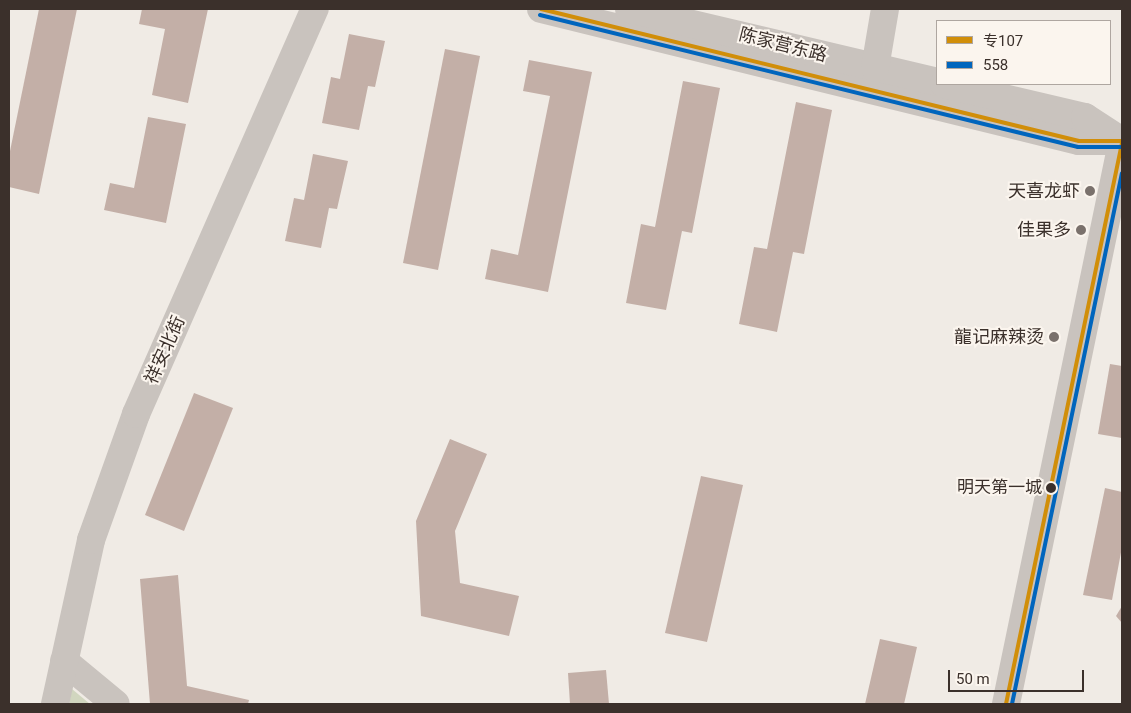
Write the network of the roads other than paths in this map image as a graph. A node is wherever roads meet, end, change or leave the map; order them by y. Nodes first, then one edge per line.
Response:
1 (315, 9) edge
2 (541, 9) edge
3 (629, 9) edge
4 (885, 9) edge
5 (875, 68) junction
6 (936, 82) edge
7 (948, 85) edge
8 (1122, 142) edge
9 (64, 661) junction
10 (55, 704) edge
11 (116, 704) edge
12 (1006, 704) edge

1 - 9 street, 祥安北街
2 - 8 street, 陈家营东路
3 - 5 street, 陈家营东路
4 - 5 street
5 - 6 street, 陈家营东路
7 - 8 street
8 - 12 street
9 - 10 street, 祥安北街
9 - 11 street

